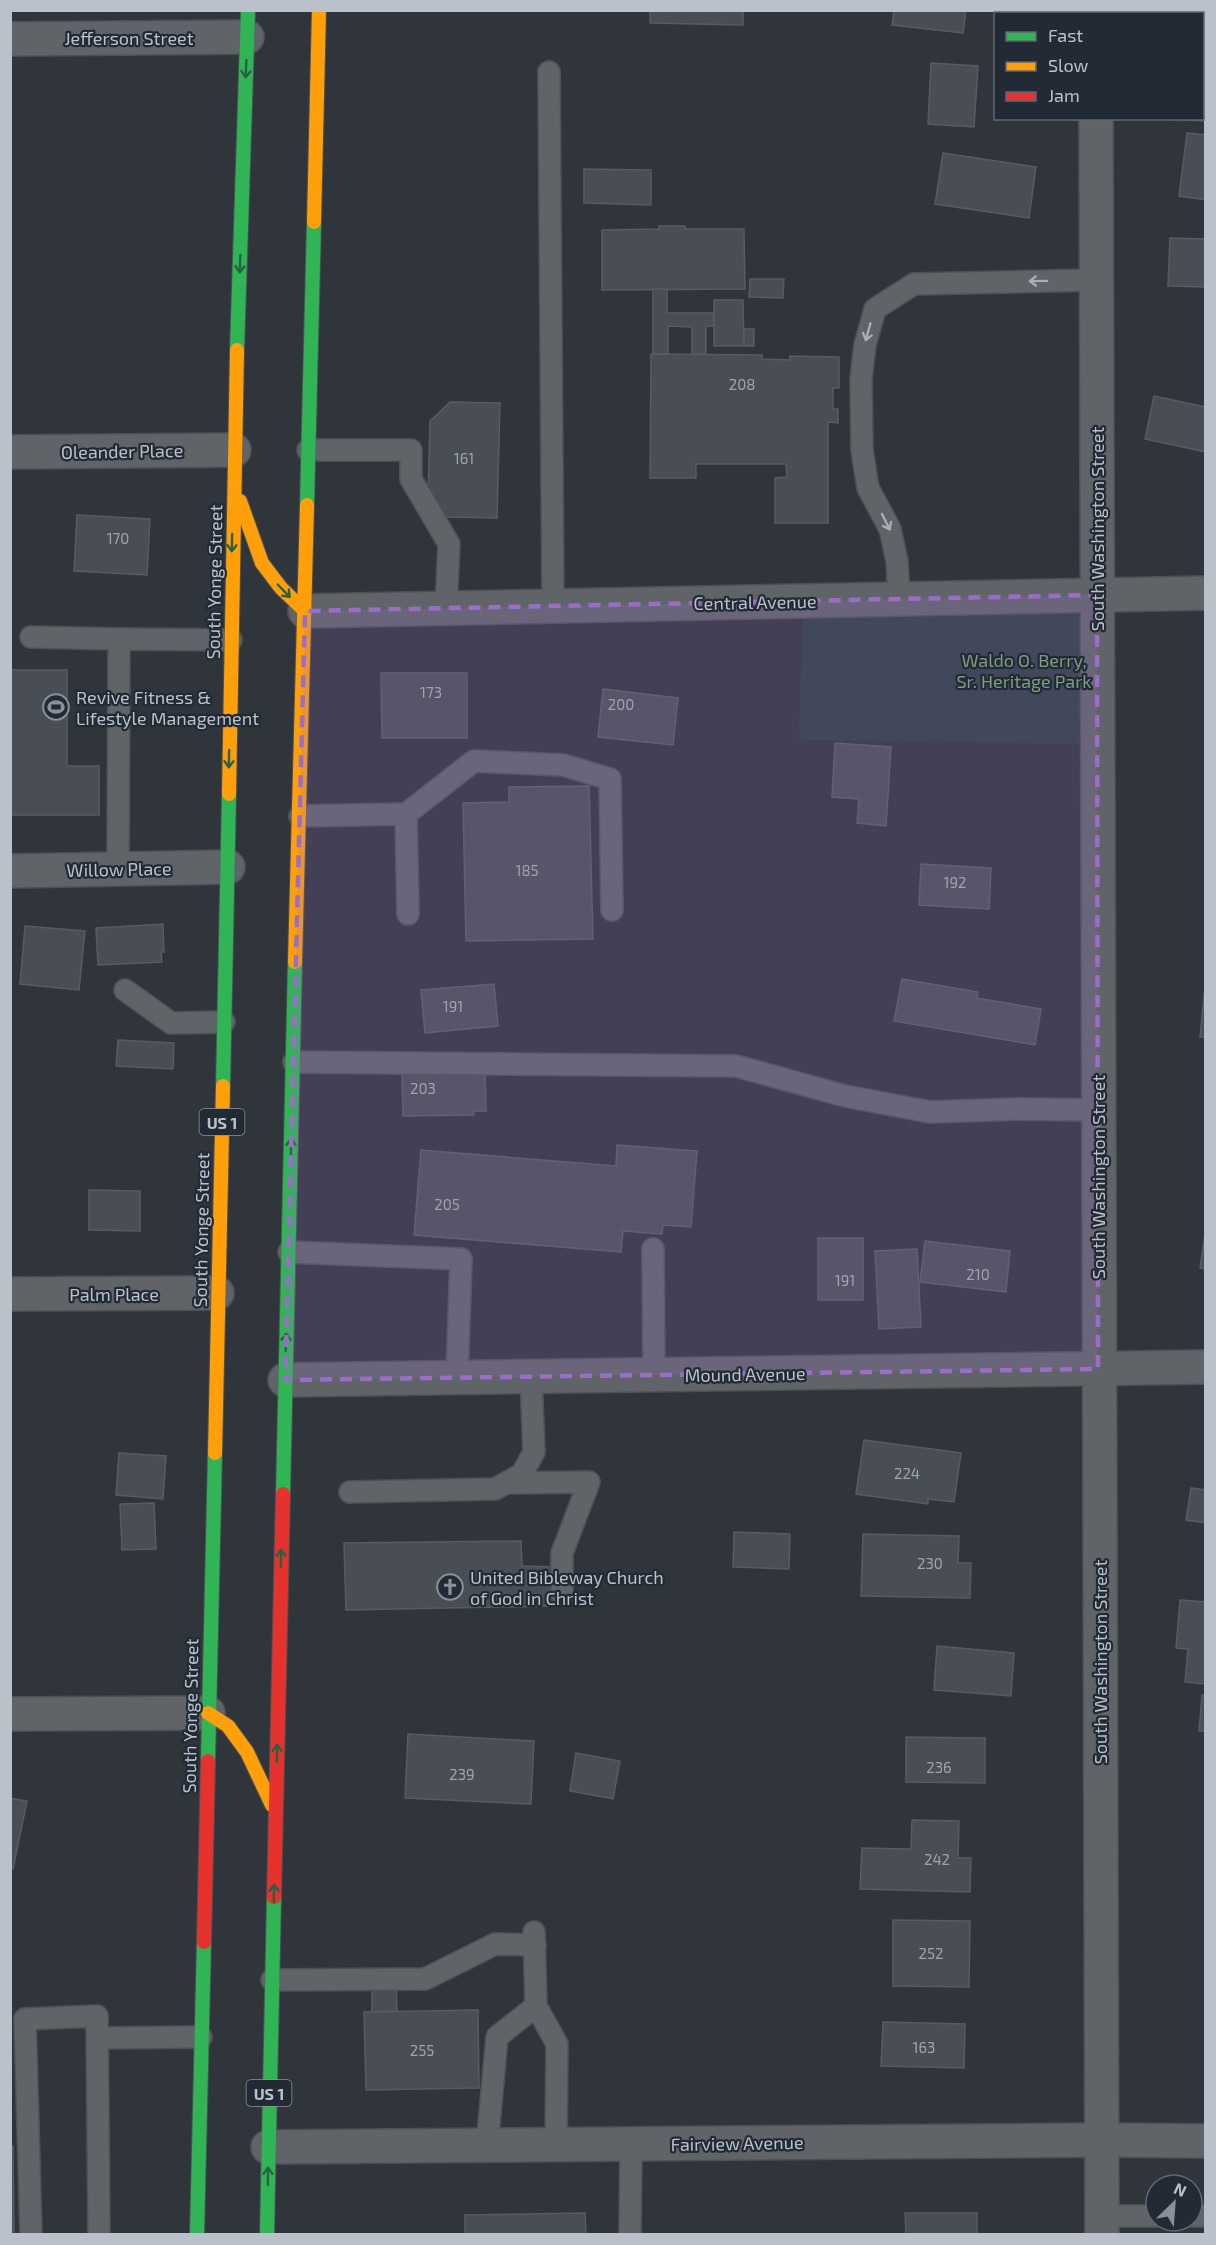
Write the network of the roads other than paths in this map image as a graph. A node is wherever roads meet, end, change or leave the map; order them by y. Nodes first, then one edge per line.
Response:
1 (319, 10) edge
2 (248, 24) edge
3 (10, 39) edge
4 (549, 72) dead end
5 (1096, 120) edge
6 (1096, 280) junction
7 (234, 450) junction
8 (308, 450) junction
9 (10, 452) edge
10 (233, 482) junction
11 (1206, 593) edge
12 (1097, 595) junction
13 (899, 599) junction
14 (553, 606) junction
15 (446, 608) junction
16 (305, 610) junction
17 (31, 637) dead end
18 (119, 639) junction
19 (231, 640) junction
20 (406, 814) junction
21 (300, 816) junction
22 (228, 867) junction
23 (118, 869) junction
24 (10, 871) edge
25 (612, 910) dead end
26 (408, 914) dead end
27 (125, 990) dead end
28 (224, 1022) junction
29 (294, 1062) junction
30 (1097, 1110) junction
31 (653, 1249) dead end
32 (289, 1252) junction
33 (217, 1293) junction
34 (10, 1294) edge
35 (1206, 1367) edge
36 (1098, 1369) junction
37 (654, 1375) junction
38 (531, 1377) junction
39 (457, 1378) junction
40 (285, 1380) junction
41 (506, 1483) junction
42 (350, 1492) dead end
43 (562, 1594) dead end
44 (208, 1713) junction
45 (10, 1714) edge
46 (276, 1812) junction
47 (272, 1980) junction
48 (536, 2006) junction
49 (18, 2019) edge
50 (201, 2037) junction
51 (98, 2038) junction
52 (1102, 2140) junction
53 (1206, 2141) edge
54 (556, 2145) junction
55 (631, 2145) junction
56 (487, 2146) junction
57 (268, 2147) junction
58 (1144, 2218) edge
59 (1102, 2225) edge
60 (31, 2235) edge
61 (99, 2235) edge
62 (197, 2235) edge
63 (267, 2235) edge
64 (630, 2235) edge

1 - 8 main road, US 1
2 - 3 street, Jefferson Street
2 -> 7 main road, South Yonge Street / US 1
4 - 14 lane
5 - 6 street, South Washington Street
6 - 12 street, South Washington Street
6 -> 13 lane
7 - 9 street, Oleander Place
7 - 10 main road, South Yonge Street / US 1
8 - 15 lane
8 - 16 main road, US 1
10 -> 16 main road
10 -> 19 main road, South Yonge Street / US 1
11 - 12 street, Central Avenue
12 - 13 street, Central Avenue
12 - 30 street, South Washington Street
13 - 14 street, Central Avenue
14 - 15 street, Central Avenue
15 - 16 street, Central Avenue
16 - 21 main road, US 1
17 - 18 lane
18 - 19 lane
18 - 23 lane
19 -> 22 main road, South Yonge Street / US 1
20 - 21 lane
20 - 25 lane
20 - 26 lane
21 - 29 main road, US 1
22 - 23 street, Willow Place
22 - 28 main road, South Yonge Street / US 1
23 - 24 street, Willow Place
27 - 28 lane
28 - 33 main road, South Yonge Street / US 1
29 - 30 lane
32 -> 29 main road, US 1
30 - 36 street, South Washington Street
31 - 37 lane
32 - 39 lane
40 -> 32 main road, US 1
33 - 34 street, Palm Place
33 - 44 main road, South Yonge Street / US 1
35 - 36 street, Mound Avenue
36 - 37 street, Mound Avenue
36 - 52 street, South Washington Street
37 - 38 street, Mound Avenue
38 - 39 street, Mound Avenue
38 - 41 lane
39 - 40 street, Mound Avenue
46 -> 40 main road, US 1
41 - 42 lane
41 - 43 lane
44 - 45 street
44 - 46 main road
44 - 50 main road, South Yonge Street / US 1
47 -> 46 main road, US 1
47 - 48 lane
47 - 57 main road, US 1
48 - 54 lane
48 - 56 lane
49 - 51 lane
49 - 60 lane
50 - 51 lane
50 - 62 main road, South Yonge Street / US 1
51 - 61 lane
52 - 53 street, Fairview Avenue
52 - 55 street, Fairview Avenue
52 - 59 street, South Washington Street
54 - 55 street, Fairview Avenue
54 - 56 street, Fairview Avenue
55 - 64 lane
56 - 57 street, Fairview Avenue
63 -> 57 main road, US 1
58 - 59 lane

